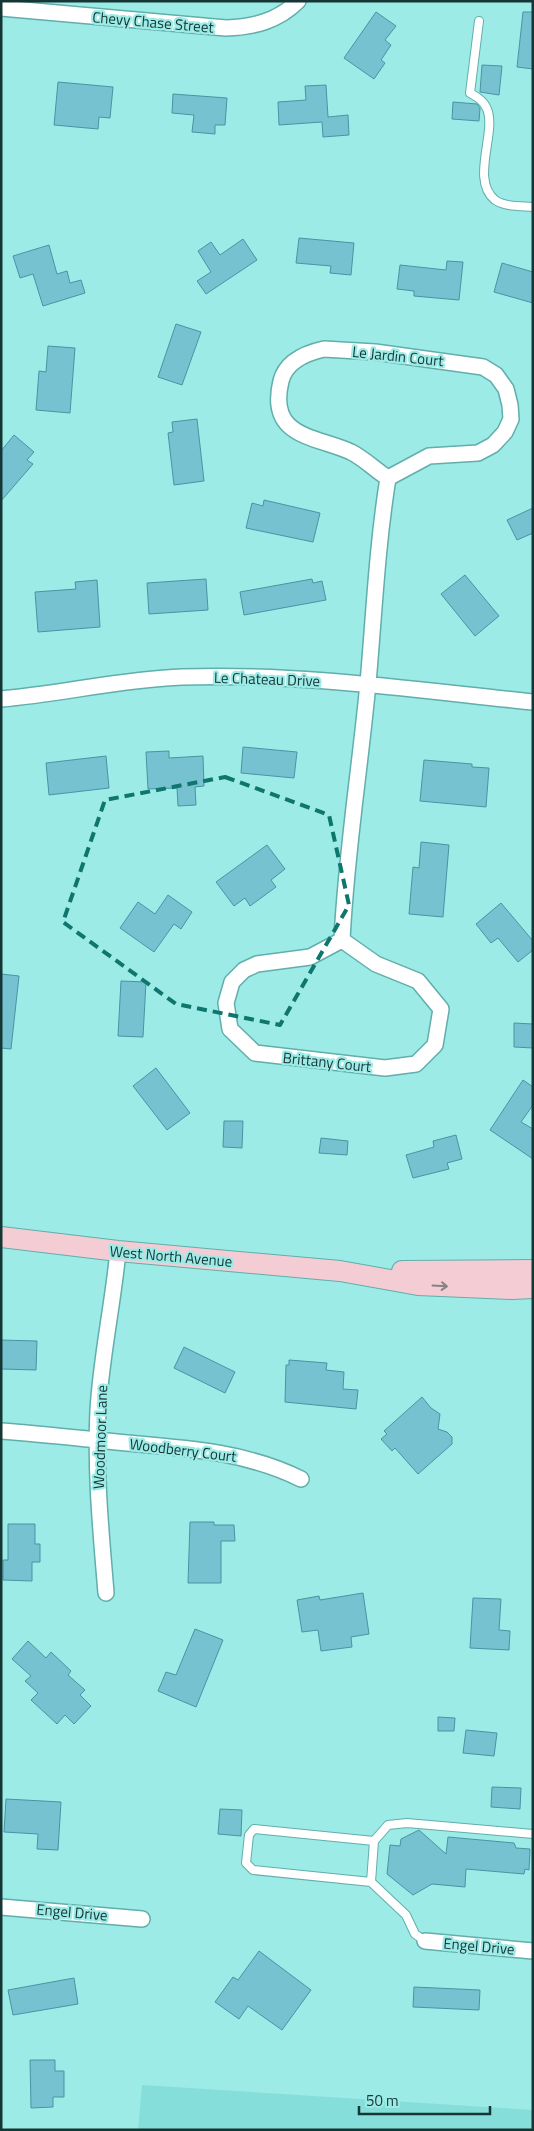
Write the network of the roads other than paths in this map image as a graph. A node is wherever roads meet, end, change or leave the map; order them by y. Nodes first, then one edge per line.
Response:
1 (298, 1) edge
2 (1, 8) edge
3 (479, 21) dead end
4 (533, 207) edge
5 (388, 478) junction
6 (368, 684) junction
7 (1, 699) edge
8 (533, 702) edge
9 (342, 940) junction
10 (1, 1237) edge
11 (118, 1251) junction
12 (533, 1270) edge
13 (340, 1271) junction
14 (533, 1288) edge
15 (1, 1431) edge
16 (97, 1440) junction
17 (301, 1479) dead end
18 (106, 1593) dead end
19 (533, 1834) edge
20 (374, 1841) junction
21 (371, 1882) junction
22 (1, 1907) edge
23 (142, 1918) dead end
24 (425, 1941) joint
25 (533, 1951) edge

1 - 2 street, Chevy Chase Street
3 - 4 lane
5 - 5 street, Le Jardin Court
5 - 6 street
6 - 7 street, Le Chateau Drive
6 - 8 street, Le Chateau Drive
6 - 9 street
9 - 9 street, Brittany Court
10 - 11 main road, West North Avenue
11 - 13 main road, West North Avenue
11 - 16 street, Woodmoor Lane
12 - 13 main road, West North Avenue
13 -> 14 main road, West North Avenue
15 - 16 street, Woodberry Court
16 - 17 street, Woodberry Court
16 - 18 street, Woodmoor Lane
19 - 20 lane
20 - 21 lane
20 - 21 lane
21 - 24 lane
22 - 23 street, Engel Drive
24 - 25 street, Engel Drive

